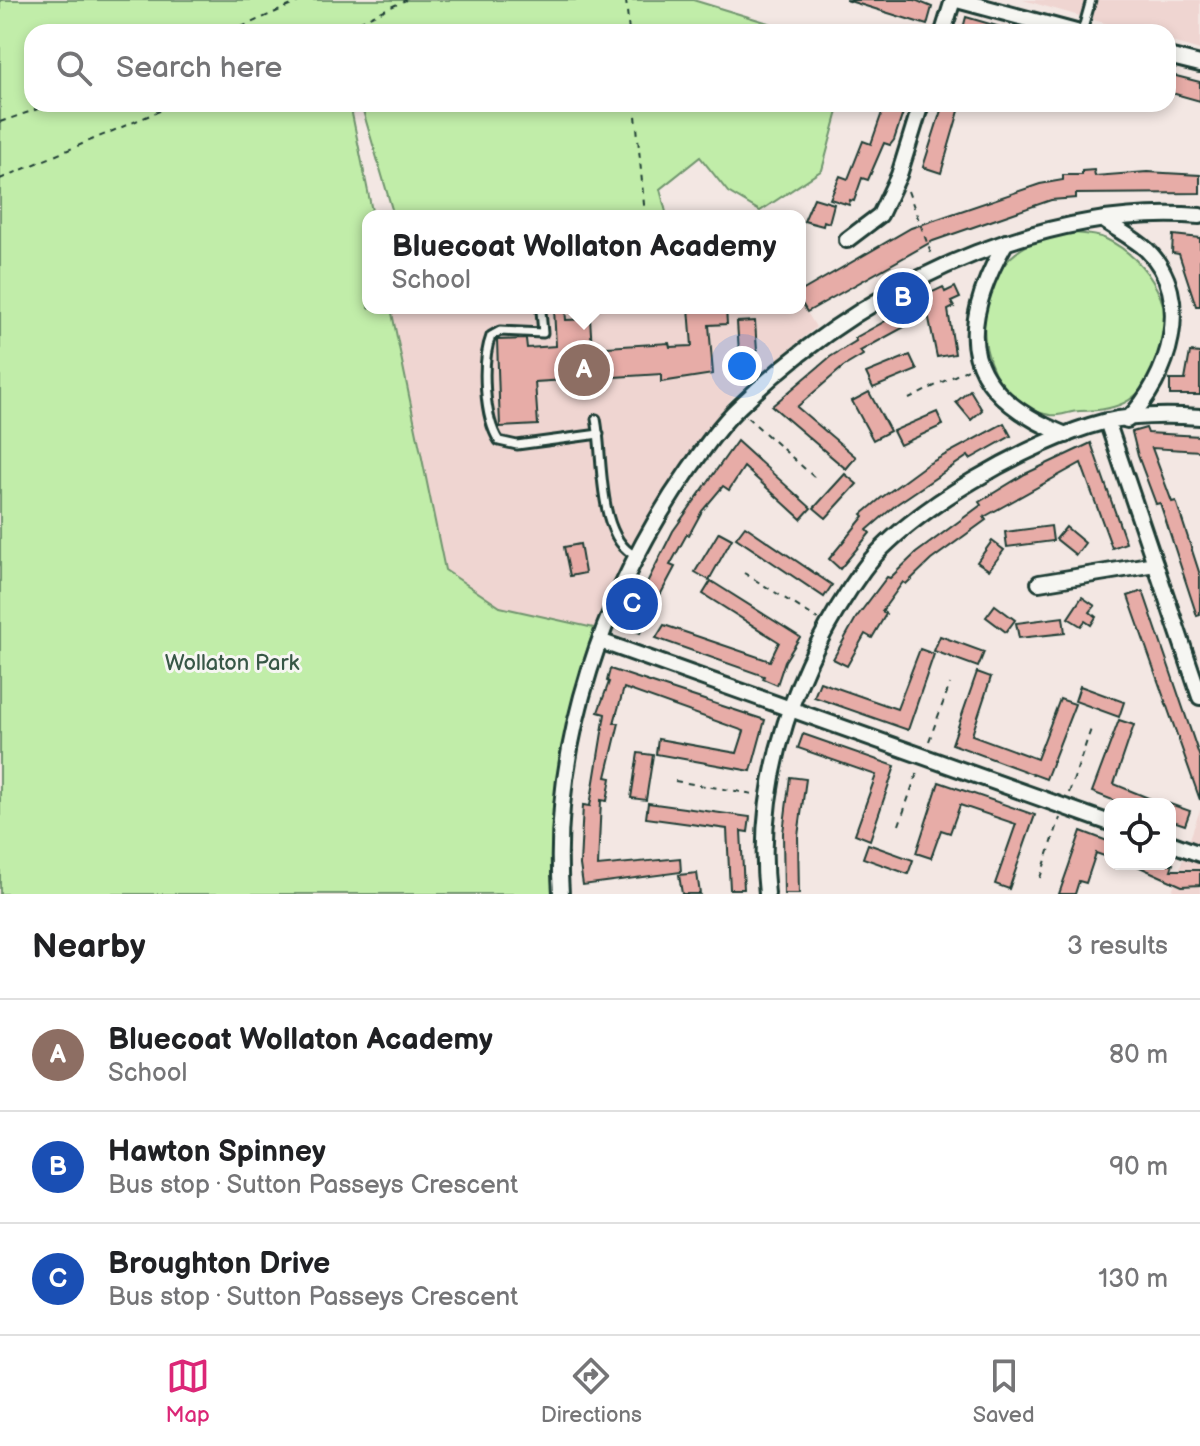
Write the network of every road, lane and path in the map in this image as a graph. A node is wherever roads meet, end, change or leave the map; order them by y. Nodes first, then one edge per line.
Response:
1 (303, 0) edge
2 (406, 0) edge
3 (626, 0) edge
4 (955, 0) edge
5 (1091, 0) edge
6 (248, 24) edge
7 (354, 24) edge
8 (628, 24) edge
9 (946, 24) edge
10 (1046, 24) edge
11 (1084, 24) edge
12 (1176, 58) edge
13 (1200, 64) edge
14 (29, 112) edge
15 (157, 112) edge
16 (636, 112) edge
17 (919, 112) edge
18 (0, 122) edge
19 (899, 175) junction
20 (0, 179) edge
21 (644, 210) edge
22 (1200, 216) edge
23 (1105, 221) junction
24 (847, 240) dead end
25 (1006, 242) junction
26 (936, 269) junction
27 (541, 314) edge
28 (980, 363) junction
29 (909, 399) dead end
30 (737, 409) junction
31 (1200, 417) edge
32 (596, 419) dead end
33 (1127, 420) junction
34 (1107, 421) junction
35 (599, 434) junction
36 (1066, 435) junction
37 (815, 478) dead end
38 (636, 556) junction
39 (1155, 564) junction
40 (744, 573) dead end
41 (1039, 583) dead end
42 (829, 626) junction
43 (600, 641) junction
44 (950, 684) dead end
45 (1200, 697) edge
46 (790, 710) junction
47 (1091, 729) dead end
48 (922, 758) junction
49 (675, 781) dead end
50 (767, 796) junction
51 (1064, 807) junction
52 (1104, 821) edge
53 (899, 825) dead end
54 (1176, 845) edge
55 (1200, 854) edge
56 (1040, 878) dead end
57 (561, 894) edge
58 (767, 894) edge

1 - 6 path
2 - 7 path
3 - 8 path
4 - 9 street
4 - 10 street
5 - 11 lane
12 - 13 street
14 - 18 path
15 - 20 path
16 - 21 path
17 - 19 street
19 - 24 street
19 - 26 path
22 - 23 street
23 - 25 street
23 - 33 street
25 - 26 street
25 - 28 street
26 - 30 street
27 - 35 lane
28 - 29 path
28 - 36 street
30 - 37 path
30 - 38 street
31 - 33 street
32 - 35 lane
33 - 34 street
34 - 36 street
34 - 39 street
35 - 38 lane
36 - 42 street
38 - 43 street
39 - 41 street
39 - 45 street
40 - 42 path
42 - 46 street
43 - 46 street
43 - 57 street
44 - 48 path
46 - 48 street
46 - 50 street
47 - 51 path
48 - 51 street
48 - 53 path
49 - 50 path
50 - 58 street
51 - 52 street
51 - 56 path
54 - 55 street

